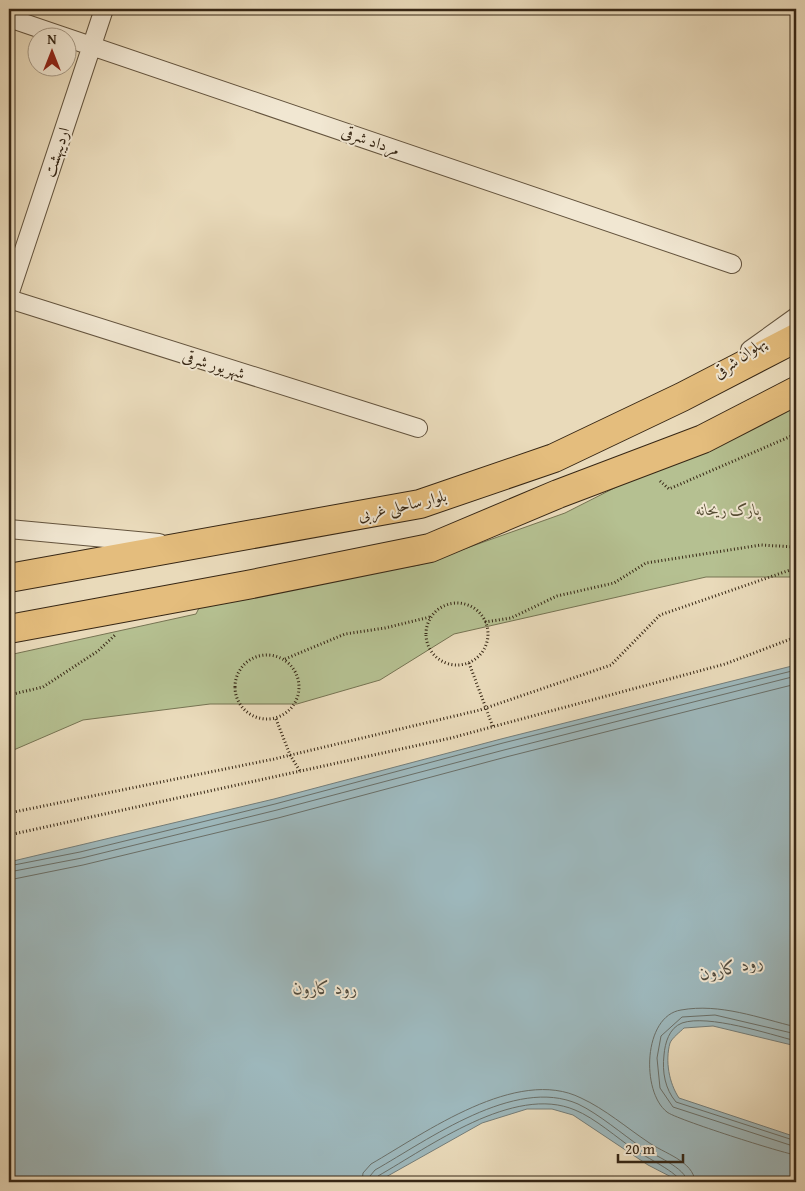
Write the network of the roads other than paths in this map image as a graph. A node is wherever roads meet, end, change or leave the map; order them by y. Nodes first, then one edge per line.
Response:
1 (104, 9) edge
2 (9, 18) edge
3 (92, 45) junction
4 (732, 264) dead end
5 (9, 295) edge
6 (9, 299) edge
7 (796, 317) edge
8 (796, 338) edge
9 (796, 392) edge
10 (682, 397) junction
11 (418, 428) dead end
12 (9, 529) edge
13 (189, 546) junction
14 (9, 578) edge
15 (9, 629) edge

1 - 3 street, اردیبهشت
2 - 3 street, مرداد شرقی
3 - 4 street, مرداد شرقی
3 - 5 street, اردیبهشت
6 - 11 street, شهریور شرقی
7 - 10 street, پهلوان شرقی
8 - 10 main road, بلوار ساحلی غربی
9 - 15 main road
10 - 13 main road, بلوار ساحلی غربی
12 - 13 street
13 - 14 main road, بلوار ساحلی غربی

